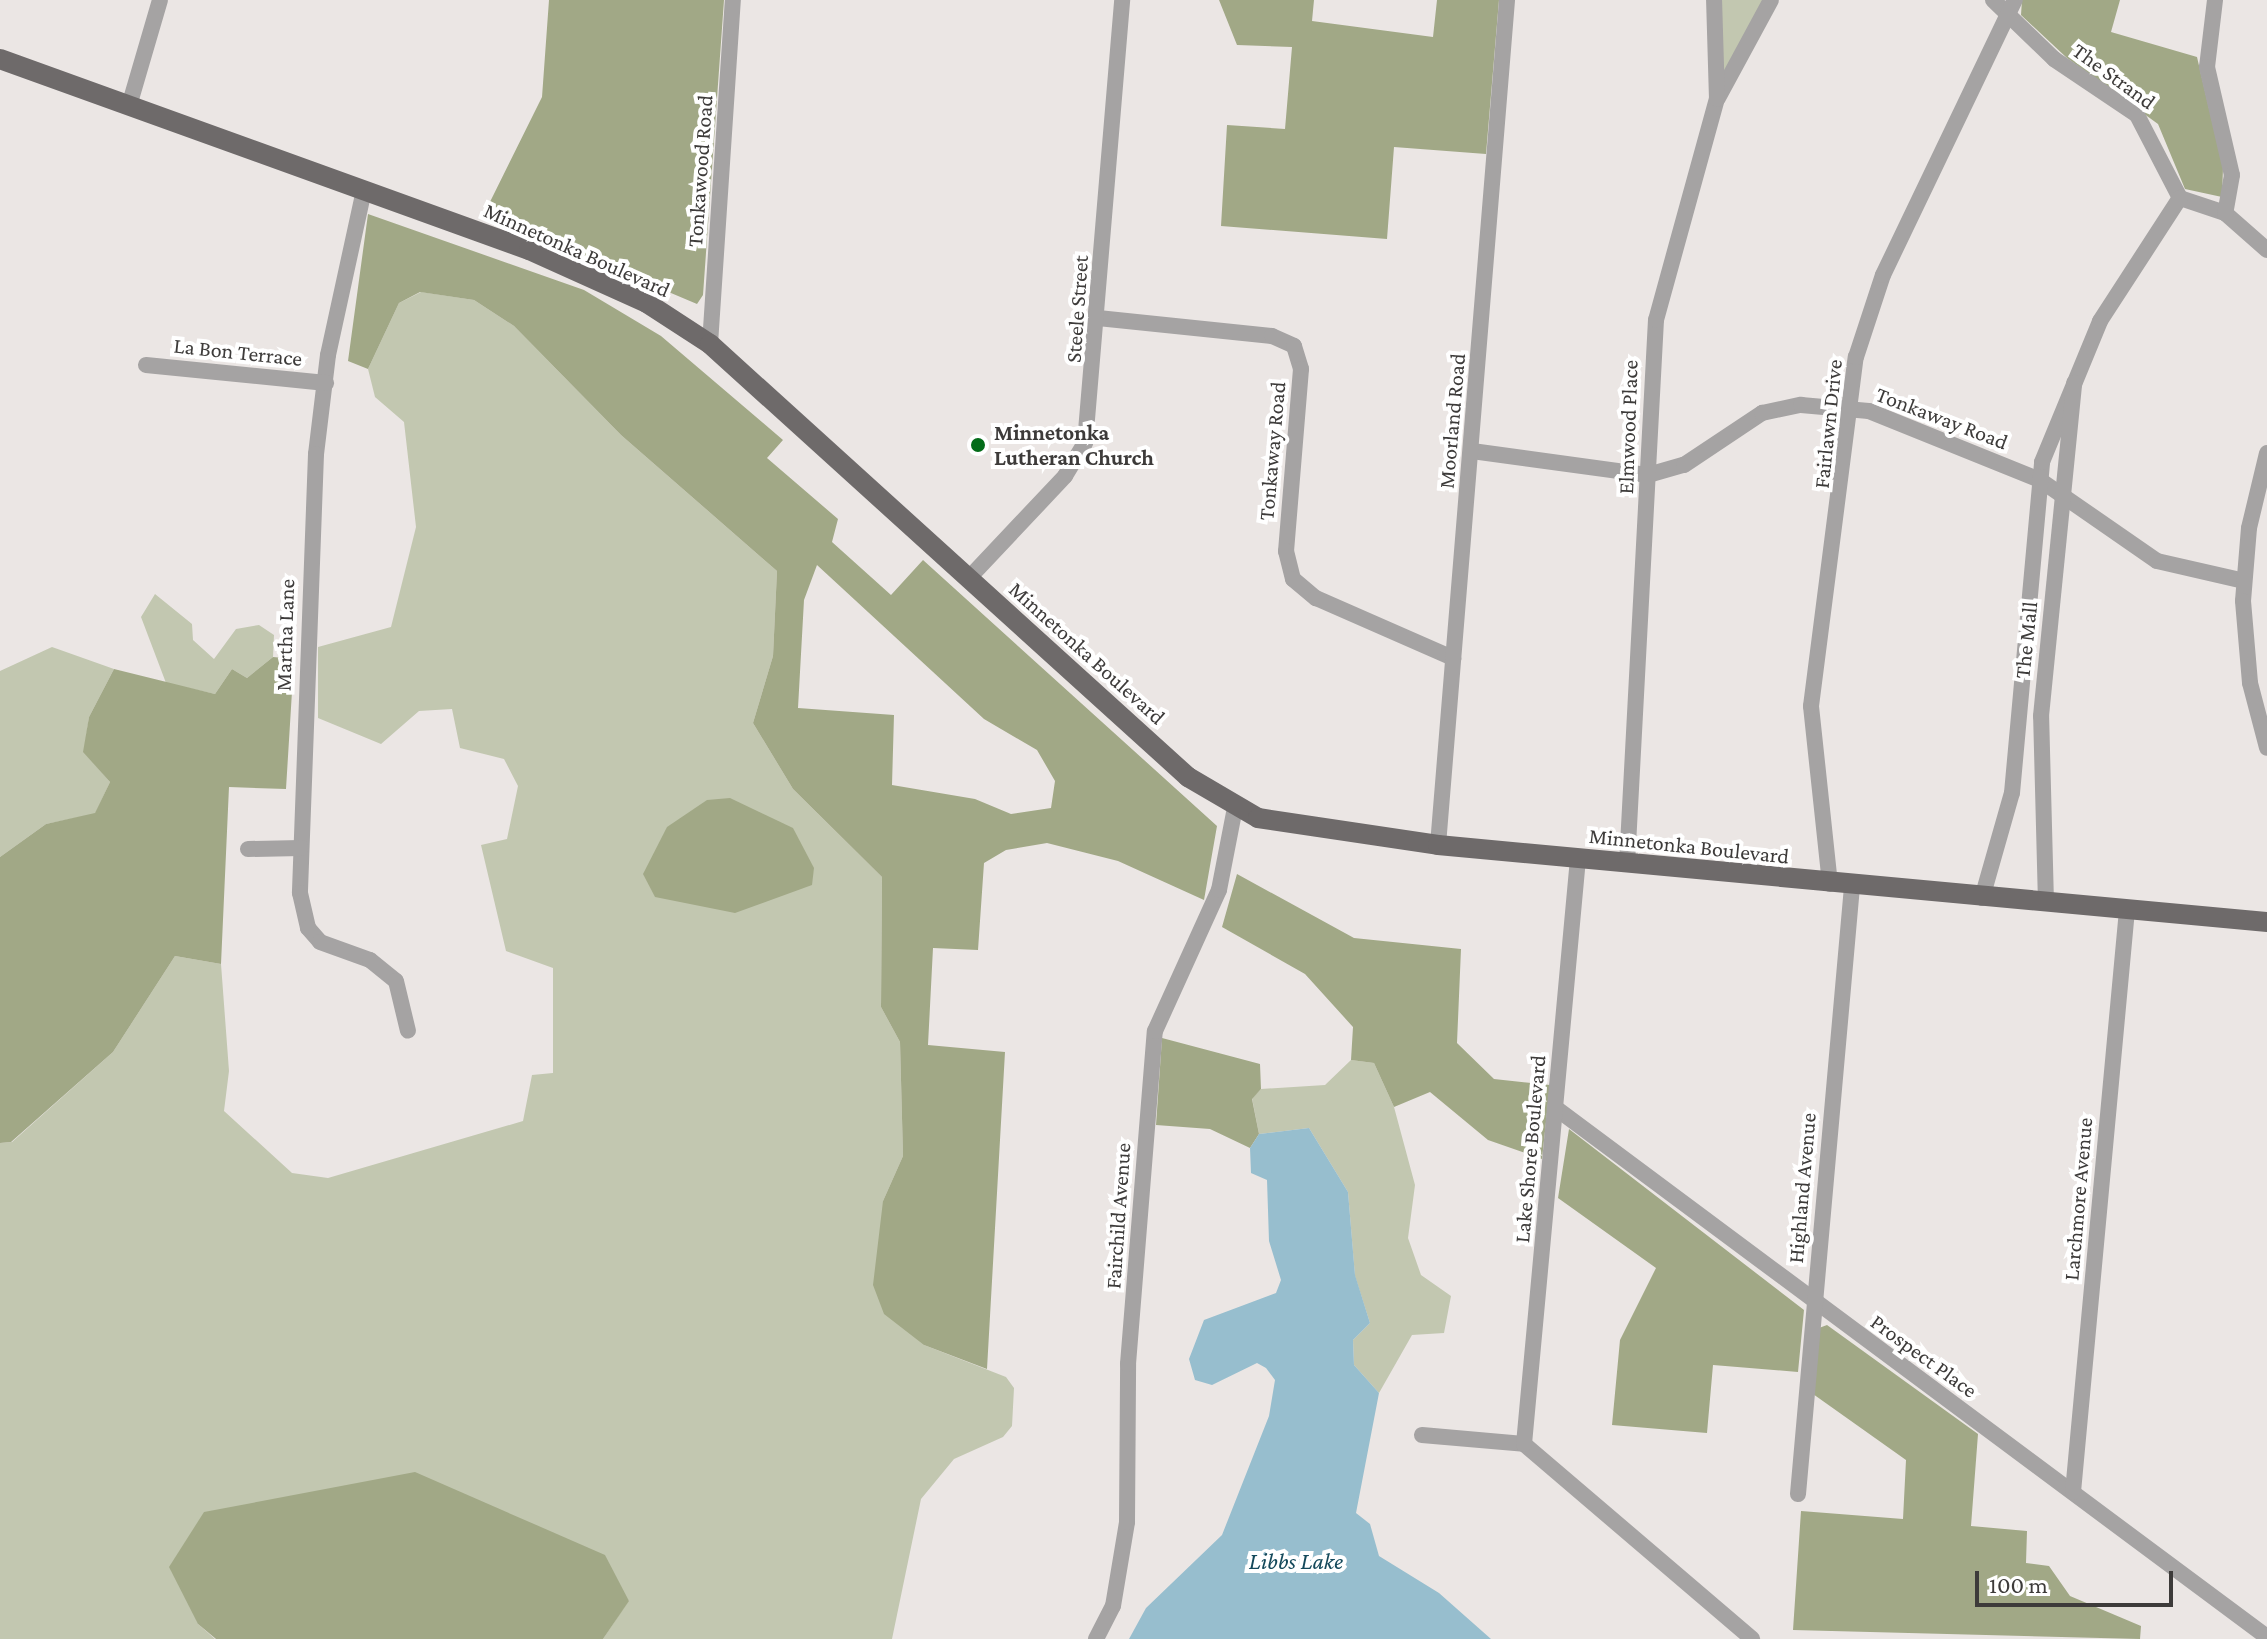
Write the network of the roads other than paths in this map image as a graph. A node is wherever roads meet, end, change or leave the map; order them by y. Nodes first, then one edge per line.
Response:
1 (160, 0) edge
2 (733, 0) edge
3 (1122, 0) edge
4 (1507, 0) edge
5 (1714, 0) edge
6 (1771, 0) edge
7 (1993, 0) edge
8 (2215, 0) edge
9 (2012, 8) edge
10 (0, 59) edge
11 (1717, 99) junction
12 (129, 106) junction
13 (364, 190) junction
14 (2180, 198) junction
15 (2225, 213) junction
16 (2267, 250) edge
17 (1098, 318) junction
18 (710, 344) junction
19 (146, 365) dead end
20 (326, 383) junction
21 (2074, 383) junction
22 (1850, 408) junction
23 (1472, 451) junction
24 (2267, 453) edge
25 (1648, 475) junction
26 (2040, 480) junction
27 (2065, 498) junction
28 (969, 578) junction
29 (2244, 581) junction
30 (1453, 658) junction
31 (2267, 748) edge
32 (1235, 808) junction
33 (1438, 845) junction
34 (301, 848) junction
35 (248, 849) dead end
36 (1578, 859) junction
37 (1627, 864) junction
38 (1830, 884) junction
39 (1852, 886) junction
40 (1982, 898) junction
41 (2046, 903) junction
42 (2127, 910) junction
43 (2267, 922) edge
44 (408, 1031) dead end
45 (1557, 1109) junction
46 (1813, 1303) junction
47 (1422, 1435) dead end
48 (1524, 1444) junction
49 (2073, 1492) junction
50 (1798, 1494) dead end
51 (2267, 1637) edge
52 (1096, 1639) edge
53 (1752, 1639) edge

1 - 12 street
2 - 18 street, Tonkawood Road
3 - 17 street, Steele Street
4 - 23 street, Moorland Road
5 - 11 street, Elmwood Place
6 - 11 street
7 - 9 street, The Strand
8 - 15 street
9 - 14 street, The Strand
9 - 22 street, Fairlawn Drive
10 - 12 main road, Minnetonka Boulevard
11 - 25 street, Elmwood Place
12 - 13 main road, Minnetonka Boulevard
13 - 18 main road, Minnetonka Boulevard
13 - 20 street, Martha Lane
14 - 15 street
14 - 21 street, The Mall
15 - 16 street
17 - 28 street, Steele Street
17 - 30 street, Tonkaway Road
18 - 28 main road, Minnetonka Boulevard
19 - 20 street, La Bon Terrace
20 - 34 street, Martha Lane
21 - 26 street, The Mall
21 - 27 street, The Mall
22 - 25 street, Tonkaway Road
22 - 26 street, Tonkaway Road
22 - 38 street, Fairlawn Drive
23 - 25 street, Tonkaway Road
23 - 30 street, Moorland Road
24 - 29 street
25 - 37 street, Elmwood Place
26 - 27 street, Tonkaway Road
26 - 40 street, The Mall
27 - 29 street, Tonkaway Road
27 - 41 street, The Mall
28 - 32 main road, Minnetonka Boulevard
29 - 31 street
30 - 33 street, Moorland Road
32 - 33 main road, Minnetonka Boulevard
32 - 52 street, Fairchild Avenue
33 - 36 main road, Minnetonka Boulevard
34 - 35 street
34 - 44 street, Martha Lane
36 - 37 main road, Minnetonka Boulevard
36 - 45 street, Lake Shore Boulevard
37 - 38 main road, Minnetonka Boulevard
38 - 39 main road, Minnetonka Boulevard
39 - 40 main road, Minnetonka Boulevard
39 - 46 street, Highland Avenue
40 - 41 main road, Minnetonka Boulevard
41 - 42 main road, Minnetonka Boulevard
42 - 43 main road, Minnetonka Boulevard
42 - 49 street, Larchmore Avenue
45 - 46 street, Prospect Place
45 - 48 street, Lake Shore Boulevard
46 - 49 street, Prospect Place
46 - 50 street, Highland Avenue
47 - 48 street
48 - 53 street
49 - 51 street, Prospect Place

